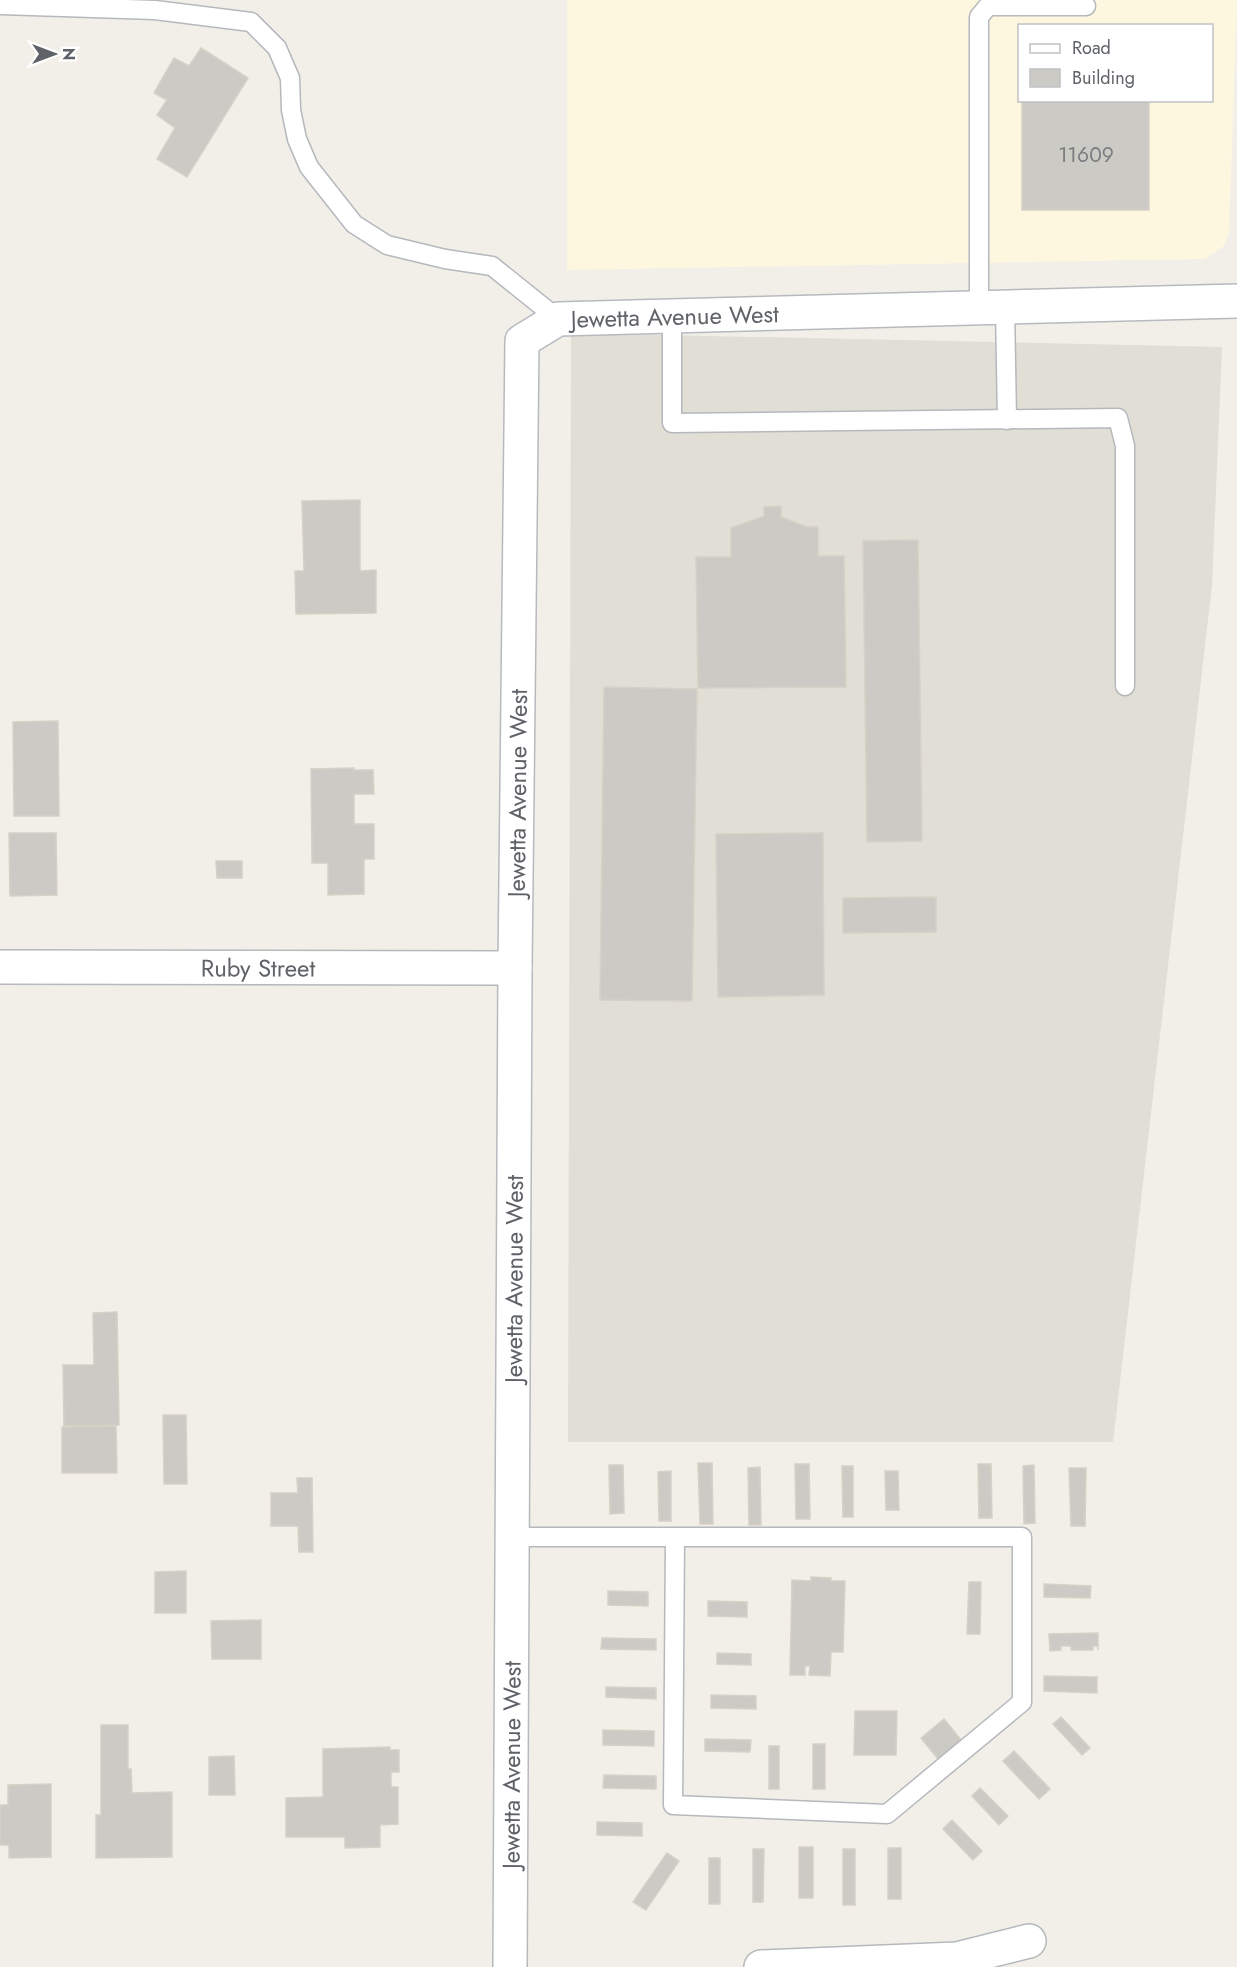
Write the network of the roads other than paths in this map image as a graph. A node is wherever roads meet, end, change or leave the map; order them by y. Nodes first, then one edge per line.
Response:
1 (0, 5) edge
2 (1086, 6) dead end
3 (1237, 301) edge
4 (992, 308) junction
5 (672, 316) junction
6 (558, 319) junction
7 (1007, 420) junction
8 (1125, 686) dead end
9 (0, 967) edge
10 (515, 969) junction
11 (512, 1537) junction
12 (675, 1537) junction
13 (1029, 1941) dead end
14 (895, 1964) edge
15 (510, 1967) edge
16 (761, 1967) edge

1 - 6 lane
2 - 4 lane
3 - 4 street, Jewetta Avenue West
4 - 5 street, Jewetta Avenue West
4 - 7 lane
5 - 6 street, Jewetta Avenue West
5 - 7 lane
6 - 10 street, Jewetta Avenue West
7 - 8 lane
9 - 10 street, Ruby Street
10 - 11 street, Jewetta Avenue West
11 - 12 lane
11 - 15 street, Jewetta Avenue West
12 - 12 lane
13 - 14 street
14 - 16 street

